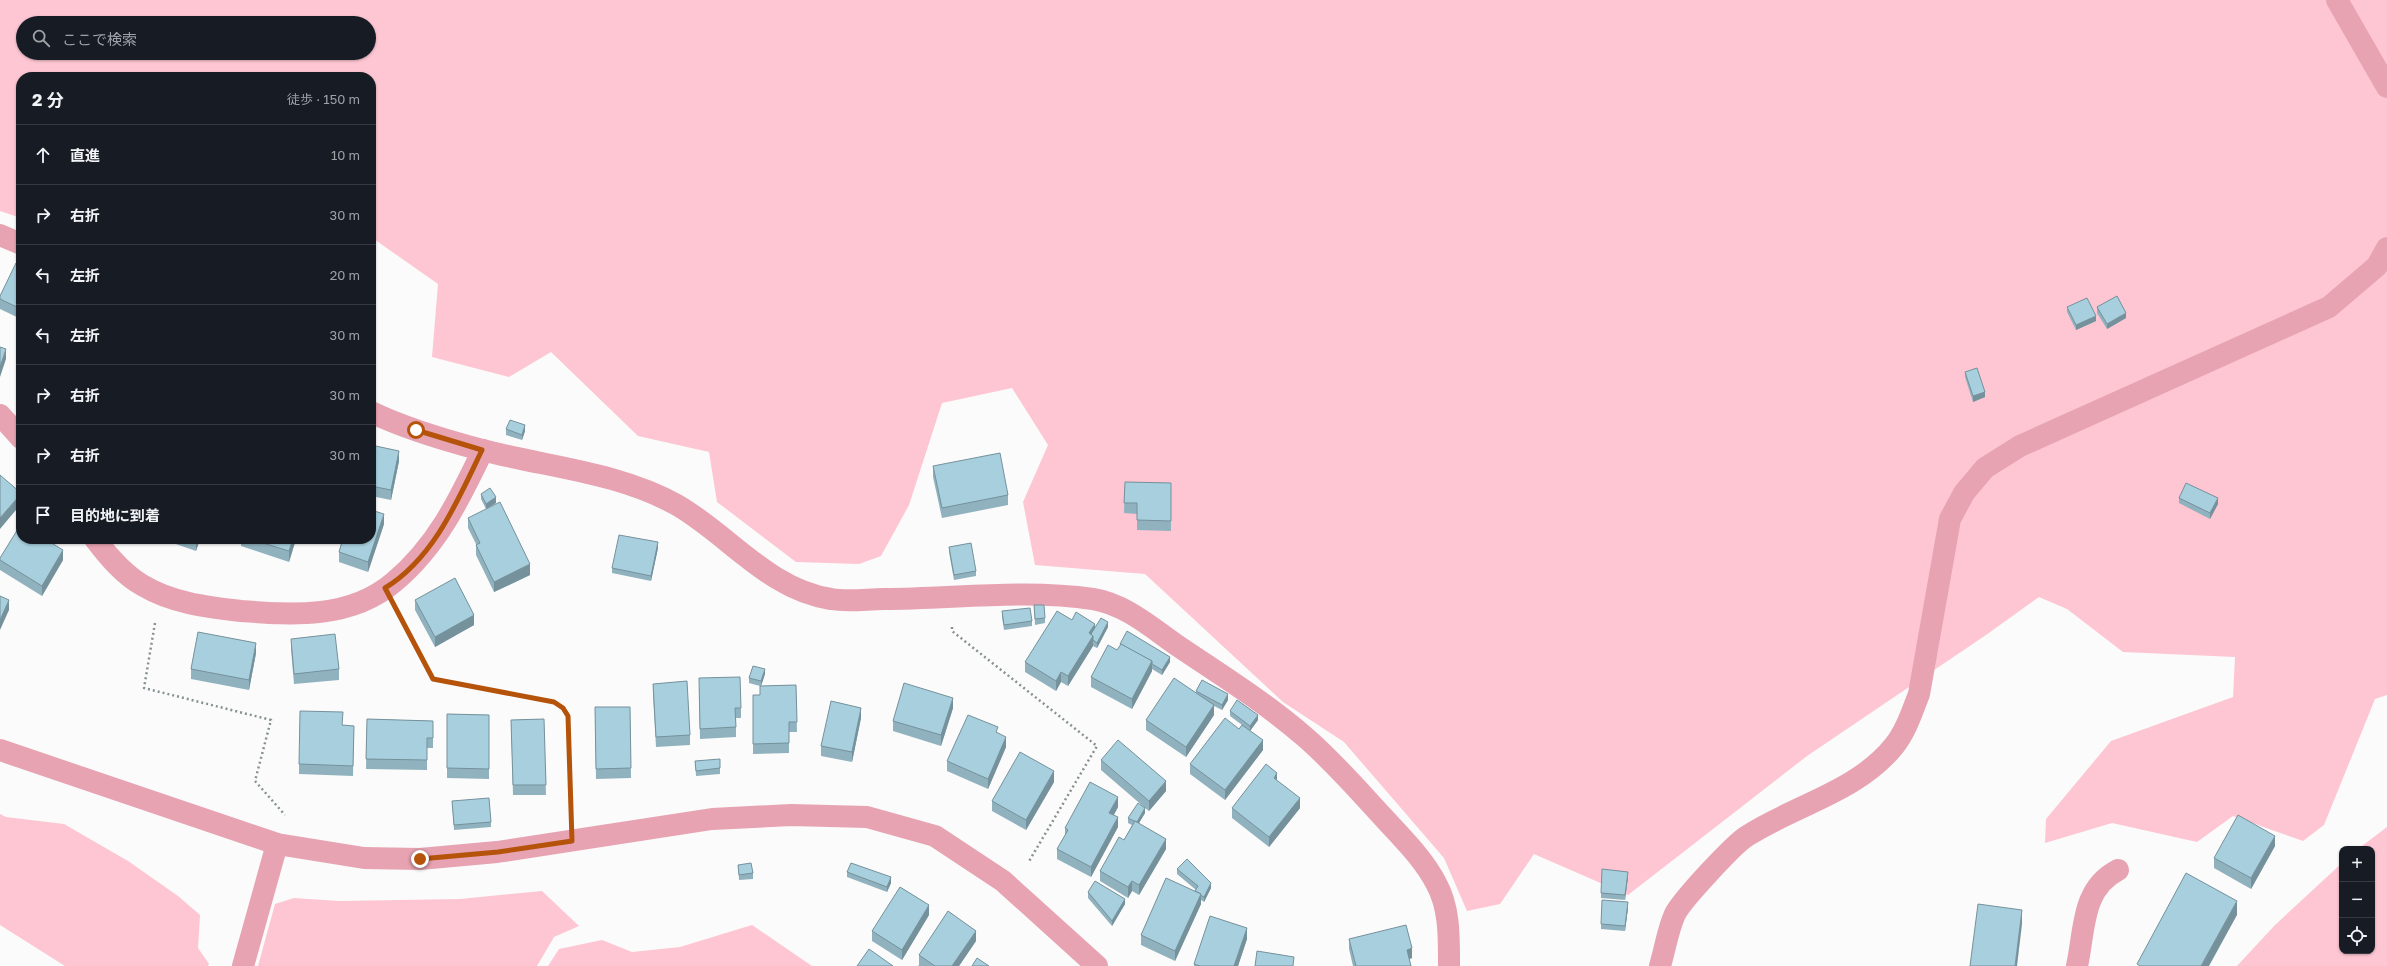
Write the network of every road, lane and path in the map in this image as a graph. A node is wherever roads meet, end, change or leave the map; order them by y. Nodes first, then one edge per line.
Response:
1 (2338, 0) edge
2 (2387, 87) edge
3 (0, 235) edge
4 (16, 242) edge
5 (2387, 248) edge
6 (376, 414) edge
7 (0, 415) edge
8 (16, 433) edge
9 (482, 450) junction
10 (98, 544) edge
11 (385, 588) junction
12 (161, 593) junction
13 (949, 597) junction
14 (0, 750) edge
15 (572, 841) junction
16 (286, 845) junction
17 (2118, 870) dead end
18 (1012, 890) junction
19 (243, 966) edge
20 (1097, 966) edge
21 (1449, 966) edge
22 (1660, 966) edge
23 (2077, 966) edge

1 - 2 street
3 - 4 street
5 - 22 street
6 - 9 street
7 - 8 street
9 - 11 street
9 - 13 street
10 - 12 street
11 - 12 street
11 - 15 path
12 - 16 path
13 - 18 path
13 - 21 street
14 - 16 street
15 - 16 street
15 - 18 street
16 - 19 street
17 - 23 street
18 - 20 street

